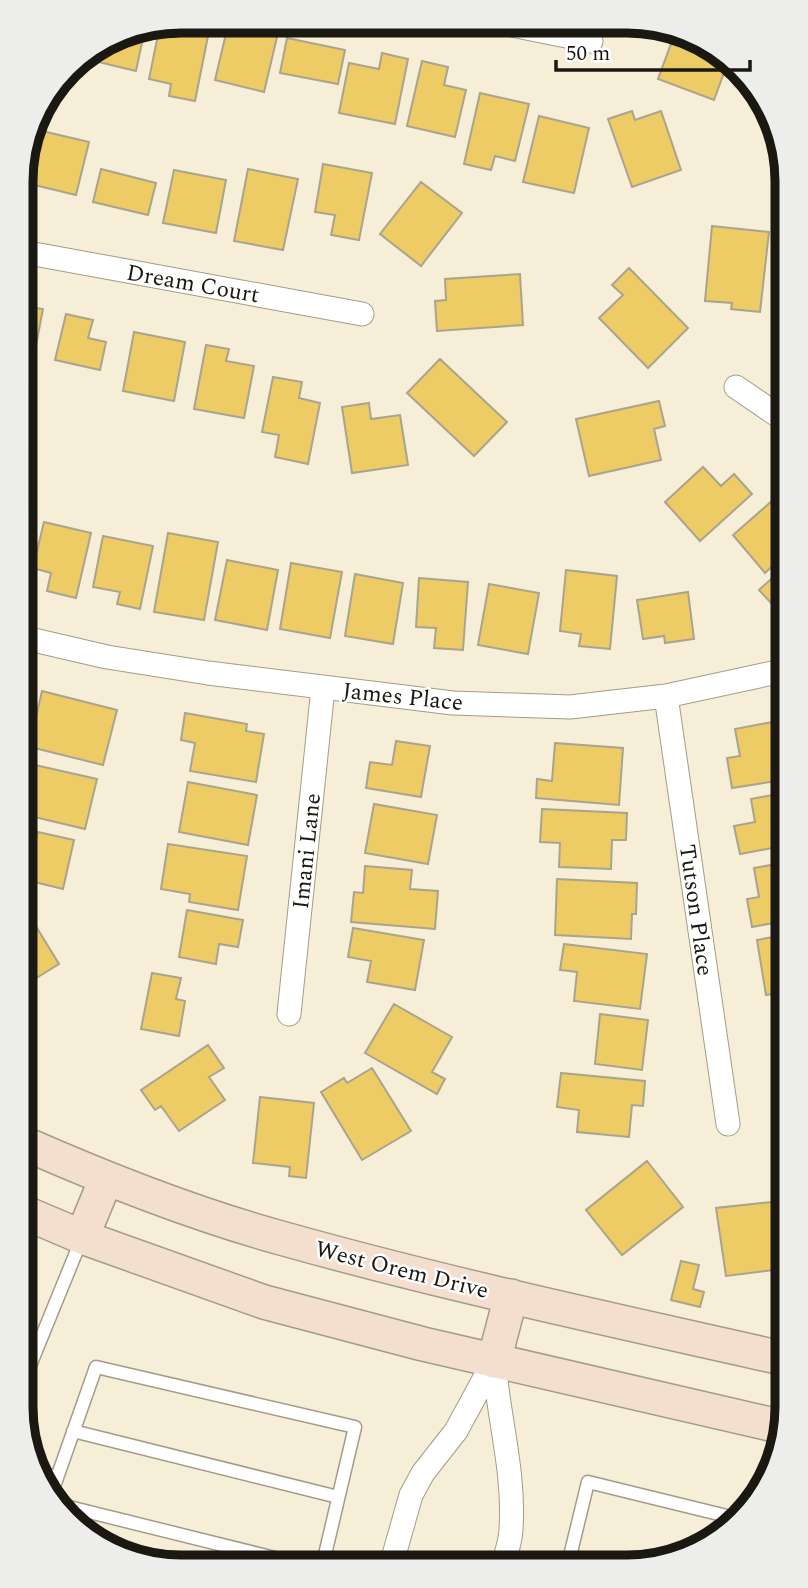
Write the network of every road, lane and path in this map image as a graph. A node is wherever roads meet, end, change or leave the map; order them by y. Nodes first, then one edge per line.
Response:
1 (551, 33) edge
2 (591, 41) dead end
3 (33, 254) edge
4 (362, 314) dead end
5 (736, 387) dead end
6 (775, 413) edge
7 (33, 640) edge
8 (775, 673) edge
9 (323, 688) junction
10 (666, 696) junction
11 (289, 1014) dead end
12 (728, 1124) dead end
13 (33, 1147) edge
14 (106, 1179) junction
15 (33, 1216) edge
16 (82, 1237) junction
17 (511, 1296) junction
18 (774, 1356) edge
19 (33, 1358) edge
20 (494, 1361) junction
21 (773, 1425) edge
22 (73, 1431) junction
23 (51, 1475) edge
24 (56, 1477) junction
25 (55, 1482) edge
26 (338, 1497) junction
27 (74, 1508) edge
28 (726, 1516) edge
29 (263, 1555) edge
30 (325, 1555) edge
31 (394, 1555) edge
32 (506, 1555) edge
33 (570, 1555) edge

1 - 2 street
3 - 4 street, Dream Court
5 - 6 street
7 - 9 street, James Place
8 - 10 street, James Place
9 - 10 street, James Place
9 - 11 street, Imani Lane
10 - 12 street, Tutson Place
13 - 14 main road, West Orem Drive
14 - 16 main road
14 - 17 main road, West Orem Drive
15 - 16 main road
16 - 19 lane
16 - 20 main road
17 - 18 main road, West Orem Drive
17 - 20 main road
20 - 21 main road
20 - 31 street
20 - 32 street
22 - 24 lane
22 - 26 lane
22 - 26 lane
23 - 24 lane
24 - 25 lane
26 - 30 lane
27 - 29 lane
28 - 33 lane

